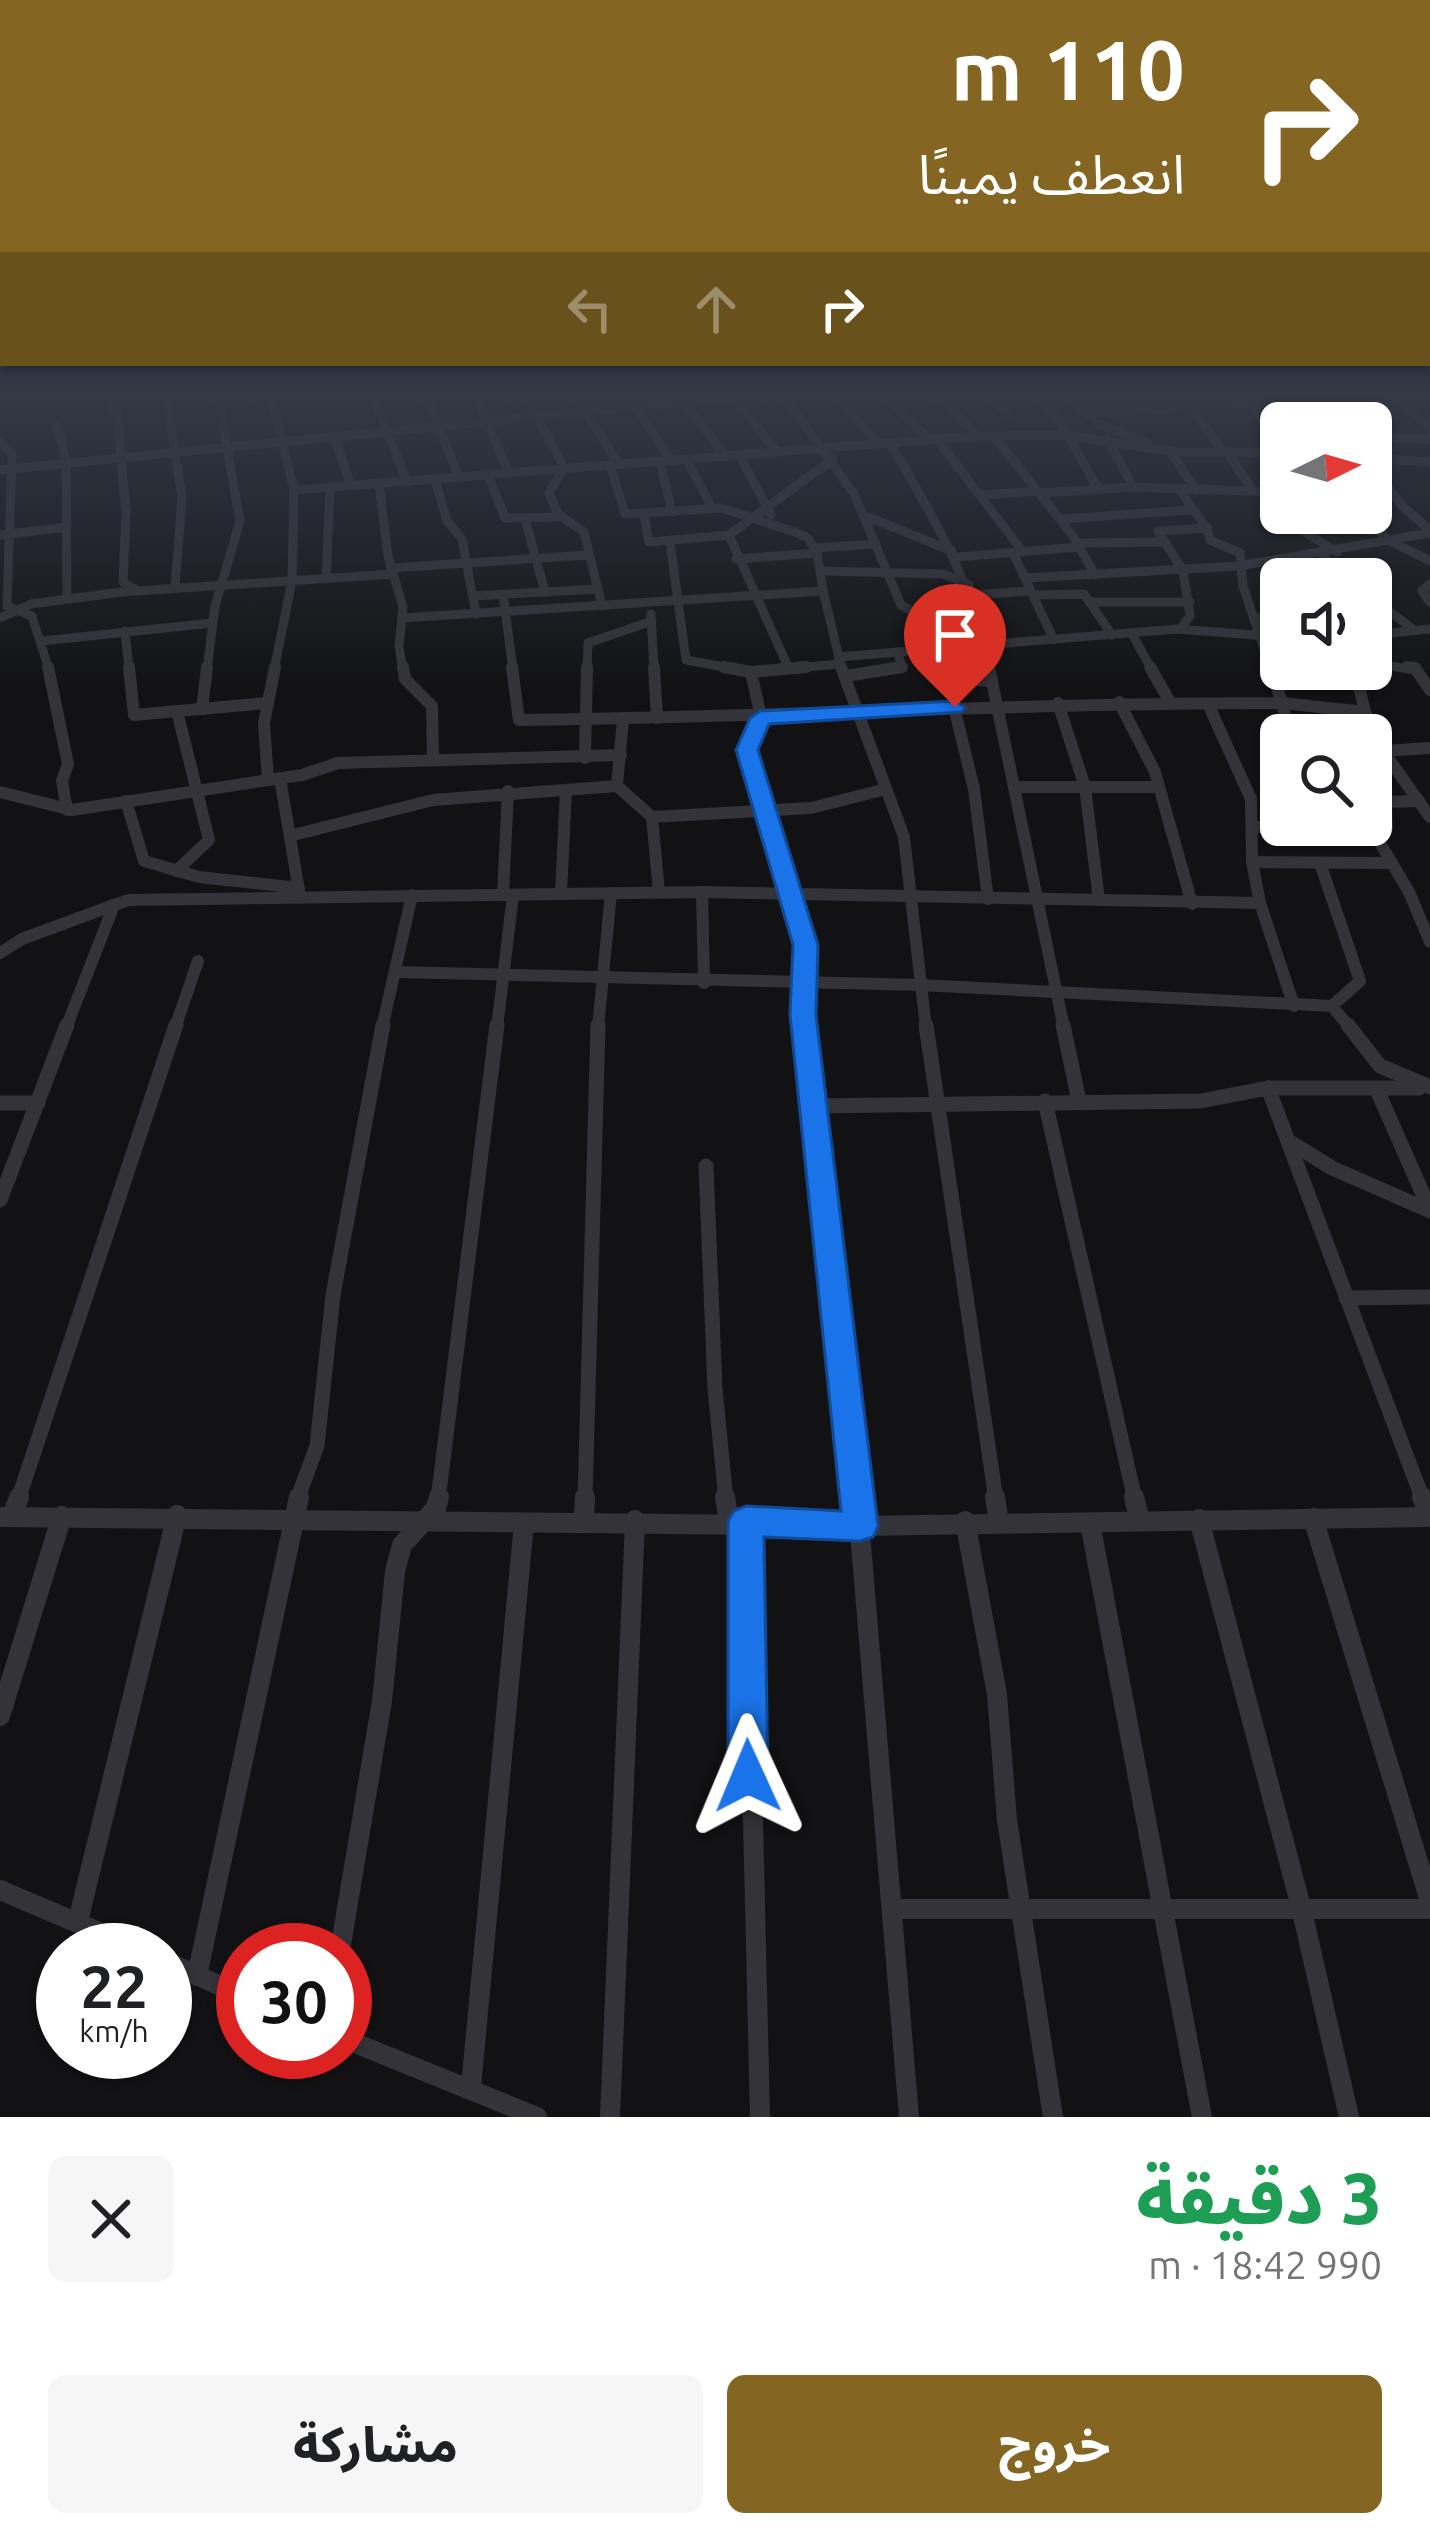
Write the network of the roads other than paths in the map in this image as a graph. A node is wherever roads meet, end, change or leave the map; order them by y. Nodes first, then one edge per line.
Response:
1 (5, 495) edge
2 (67, 495) edge
3 (125, 495) edge
4 (182, 495) edge
5 (237, 495) edge
6 (294, 495) edge
7 (329, 495) edge
8 (381, 495) edge
9 (441, 495) edge
10 (495, 495) edge
11 (550, 495) edge
12 (620, 495) edge
13 (669, 495) edge
14 (705, 495) edge
15 (761, 495) edge
16 (784, 495) edge
17 (851, 495) edge
18 (920, 495) edge
19 (982, 495) joint
20 (986, 495) edge
21 (1042, 495) edge
22 (1183, 495) edge
23 (1394, 495) edge
24 (767, 507) junction
25 (712, 508) junction
26 (1190, 511) junction
27 (671, 512) junction
28 (859, 512) junction
29 (644, 514) junction
30 (1108, 515) junction
31 (562, 517) junction
32 (750, 518) junction
33 (525, 519) junction
34 (1060, 519) junction
35 (68, 527) junction
36 (1208, 528) junction
37 (784, 529) junction
38 (1430, 531) edge
39 (1308, 534) edge
40 (1370, 534) edge
41 (1382, 534) edge
42 (5, 535) edge
43 (729, 535) junction
44 (1388, 540) junction
45 (670, 542) junction
46 (1126, 542) junction
47 (1163, 542) junction
48 (877, 544) junction
49 (1079, 545) junction
50 (1365, 546) junction
51 (816, 551) junction
52 (1337, 552) junction
53 (1018, 553) junction
54 (954, 554) junction
55 (589, 555) junction
56 (1322, 555) junction
57 (536, 557) junction
58 (1325, 558) edge
59 (736, 559) junction
60 (1430, 561) edge
61 (467, 562) junction
62 (1238, 566) junction
63 (891, 570) junction
64 (392, 571) junction
65 (823, 571) junction
66 (1183, 572) junction
67 (1095, 575) junction
68 (1026, 578) junction
69 (326, 579) junction
70 (292, 581) junction
71 (226, 584) junction
72 (1430, 584) edge
73 (175, 587) junction
74 (596, 589) junction
75 (138, 590) junction
76 (970, 590) junction
77 (823, 591) junction
78 (545, 592) junction
79 (1032, 593) junction
80 (503, 594) junction
81 (758, 594) junction
82 (473, 596) junction
83 (67, 599) junction
84 (682, 601) junction
85 (1090, 602) junction
86 (1190, 602) junction
87 (1430, 602) edge
88 (650, 603) junction
89 (602, 606) junction
90 (1392, 611) edge
91 (15, 612) junction
92 (506, 612) junction
93 (476, 614) junction
94 (0, 618) edge
95 (402, 618) junction
96 (1256, 618) junction
97 (1260, 618) edge
98 (652, 621) junction
99 (212, 623) junction
100 (1260, 628) edge
101 (1180, 629) junction
102 (124, 631) junction
103 (1424, 632) edge
104 (1132, 634) junction
105 (1392, 634) edge
106 (1112, 635) junction
107 (1260, 635) edge
108 (42, 640) junction
109 (1054, 640) junction
110 (980, 646) junction
111 (931, 650) junction
112 (898, 652) junction
113 (841, 666) junction
114 (1392, 666) edge
115 (789, 669) junction
116 (751, 672) junction
117 (991, 681) junction
118 (1278, 690) edge
119 (1360, 690) edge
120 (1430, 690) edge
121 (1119, 702) junction
122 (1170, 702) junction
123 (268, 703) junction
124 (1058, 703) junction
125 (1282, 703) junction
126 (1208, 704) junction
127 (994, 706) junction
128 (1430, 706) edge
129 (955, 707) junction
130 (202, 709) junction
131 (177, 711) junction
132 (855, 712) junction
133 (1365, 712) joint
134 (1285, 714) edge
135 (657, 718) junction
136 (760, 718) junction
137 (623, 719) junction
138 (582, 720) junction
139 (1430, 748) edge
140 (1392, 750) edge
141 (621, 755) junction
142 (434, 757) junction
143 (585, 758) junction
144 (1392, 769) edge
145 (274, 779) junction
146 (617, 786) junction
147 (1014, 787) junction
148 (1085, 787) junction
149 (1158, 787) junction
150 (886, 789) junction
151 (508, 790) junction
152 (566, 790) junction
153 (196, 791) junction
154 (0, 792) edge
155 (126, 801) junction
156 (1392, 801) edge
157 (1419, 801) junction
158 (67, 810) junction
159 (765, 811) junction
160 (652, 817) junction
161 (1430, 817) edge
162 (1253, 826) junction
163 (1260, 826) edge
164 (293, 835) junction
165 (1381, 846) edge
166 (1252, 862) junction
167 (1390, 863) junction
168 (1321, 866) junction
169 (176, 871) junction
170 (299, 892) junction
171 (659, 892) junction
172 (702, 892) junction
173 (561, 893) junction
174 (611, 893) junction
175 (790, 893) junction
176 (412, 895) junction
177 (508, 895) junction
178 (908, 898) junction
179 (988, 899) junction
180 (1037, 900) junction
181 (1099, 900) junction
182 (1260, 902) junction
183 (1192, 904) junction
184 (114, 905) junction
185 (1430, 942) edge
186 (0, 953) edge
187 (198, 962) dead end
188 (397, 972) junction
189 (503, 979) junction
190 (599, 982) junction
191 (704, 983) junction
192 (805, 984) junction
193 (920, 986) junction
194 (1054, 994) junction
195 (1294, 1006) junction
196 (1332, 1006) junction
197 (1268, 1088) junction
198 (1430, 1088) edge
199 (1377, 1090) junction
200 (1045, 1101) junction
201 (1079, 1101) junction
202 (0, 1102) edge
203 (38, 1102) junction
204 (937, 1104) junction
205 (814, 1106) junction
206 (1287, 1140) junction
207 (706, 1166) dead end
208 (0, 1200) edge
209 (1430, 1210) edge
210 (1430, 1297) edge
211 (1346, 1298) junction
212 (177, 1515) junction
213 (62, 1516) junction
214 (6, 1517) edge
215 (291, 1517) junction
216 (428, 1518) junction
217 (1313, 1518) junction
218 (1199, 1519) junction
219 (634, 1520) junction
220 (584, 1521) junction
221 (737, 1521) junction
222 (965, 1521) junction
223 (1140, 1521) junction
224 (999, 1522) junction
225 (524, 1523) junction
226 (1090, 1523) junction
227 (860, 1526) junction
228 (0, 1716) edge
229 (0, 1890) edge
230 (1021, 1905) junction
231 (1430, 1905) edge
232 (1301, 1907) junction
233 (892, 1909) junction
234 (1161, 1910) junction
235 (78, 1921) junction
236 (82, 1923) edge
237 (345, 1923) edge
238 (192, 1974) edge
239 (197, 1976) junction
240 (216, 1984) edge
241 (372, 2048) edge
242 (471, 2087) junction
243 (537, 2117) edge
244 (610, 2117) edge
245 (760, 2117) edge
246 (909, 2117) edge
247 (1053, 2117) edge
248 (1202, 2117) edge
249 (1349, 2117) edge

1 - 42 street
2 - 35 street
3 - 75 street
4 - 73 street
5 - 71 street
6 - 70 street
7 - 69 street
8 - 64 street
9 - 61 street
10 - 33 street
11 - 31 street
12 - 29 street
13 - 27 street
14 - 25 street
15 - 24 street
16 - 24 street
17 - 28 street
18 - 54 street
19 - 20 street
19 - 53 street
21 - 34 street
22 - 26 street
23 - 38 street
24 - 32 street
24 - 37 street
25 - 27 street
25 - 32 street
26 - 30 street
26 - 36 street
27 - 29 street
28 - 48 street
28 - 54 street
29 - 45 street
30 - 34 street
30 - 46 street
31 - 33 street
31 - 55 street
32 - 37 street
32 - 43 street
33 - 57 street
34 - 49 street
35 - 42 street
35 - 83 street
36 - 47 street
36 - 62 street
37 - 51 street
38 - 44 street
39 - 52 street
40 - 50 street
41 - 44 street
42 - 91 street
43 - 45 street
43 - 59 street
44 - 50 street
44 - 60 street
45 - 84 street
46 - 47 street
46 - 49 street
47 - 66 street
48 - 51 street
48 - 63 street
49 - 53 street
49 - 67 street
50 - 52 street
51 - 59 street
51 - 65 street
52 - 56 street
53 - 54 street
53 - 68 street
54 - 76 street
55 - 57 street
55 - 74 street
56 - 58 street
56 - 62 street
57 - 61 street
57 - 78 street
59 - 81 street
61 - 64 street
61 - 82 street
62 - 66 street
62 - 96 street
63 - 65 street
63 - 76 street
63 - 110 street
64 - 69 street
64 - 95 street
65 - 77 street
66 - 67 street
66 - 86 street
67 - 68 street
68 - 79 street
69 - 70 street
70 - 71 street
70 - 123 street
71 - 73 street
71 - 99 street
72 - 87 street
73 - 75 street
74 - 78 street
74 - 89 street
75 - 83 street
76 - 79 street
76 - 110 street
77 - 81 street
77 - 113 street
78 - 80 street
79 - 85 street
79 - 109 street
80 - 82 street
80 - 92 street
81 - 84 street
81 - 115 street
82 - 93 street
83 - 91 street
84 - 88 street
84 - 116 street
85 - 86 street
85 - 106 street
86 - 101 street
88 - 89 street
88 - 98 street
89 - 92 street
90 - 103 street
91 - 94 street
91 - 108 street
92 - 93 street
92 - 138 street
93 - 95 street
95 - 142 street
96 - 97 street
96 - 100 street
98 - 135 street
98 - 138 street
99 - 102 street
99 - 130 street
101 - 104 street
101 - 107 street
102 - 108 street
102 - 131 street
103 - 105 street
104 - 106 street
104 - 122 street
106 - 109 street
108 - 158 street
109 - 110 street
110 - 111 street
110 - 117 street
111 - 112 street
111 - 117 street
112 - 113 street
112 - 113 street
113 - 115 street
113 - 132 street
114 - 120 street
115 - 116 street
116 - 136 street
117 - 127 street
118 - 125 street
119 - 133 street
120 - 128 street
121 - 122 street
121 - 124 street
121 - 149 street
122 - 126 street
123 - 130 street
123 - 145 street
124 - 127 street
124 - 148 street
125 - 126 street
125 - 133 street
125 - 134 street
126 - 162 street
127 - 129 street
127 - 147 street
129 - 132 street
129 - 179 street
130 - 131 street
131 - 153 street
132 - 136 street
132 - 150 street
135 - 136 street
135 - 137 street
136 - 159 street
137 - 138 street
137 - 141 street
138 - 143 street
139 - 140 street
141 - 143 street
141 - 146 street
142 - 143 street
142 - 145 street
144 - 157 street
145 - 153 street
145 - 164 street
146 - 152 street
146 - 160 street
147 - 148 street
147 - 180 street
148 - 149 street
148 - 181 street
149 - 183 street
150 - 159 street
150 - 178 street
151 - 152 street
151 - 164 street
151 - 177 street
152 - 173 street
153 - 155 street
153 - 169 street
154 - 158 street
155 - 158 street
155 - 169 street
156 - 157 street
157 - 161 street
159 - 160 street
159 - 175 street
160 - 171 street
162 - 163 street
162 - 166 street
164 - 170 street
165 - 167 street
166 - 168 street
166 - 182 street
167 - 168 street
167 - 185 street
168 - 196 street
169 - 170 street
170 - 176 street
170 - 184 street
171 - 172 street
171 - 174 street
172 - 175 street
172 - 191 street
173 - 174 street
173 - 177 street
174 - 190 street
175 - 178 street
175 - 192 street
176 - 177 street
176 - 188 street
177 - 189 street
178 - 179 street
178 - 193 street
179 - 180 street
180 - 181 street
180 - 194 street
181 - 183 street
182 - 183 street
182 - 195 street
184 - 186 street
184 - 203 street
187 - 214 street
188 - 189 street
188 - 215 street
189 - 190 street
189 - 216 street
190 - 191 street
190 - 220 street
191 - 192 street
192 - 193 street
192 - 205 street
193 - 194 street
193 - 204 street
194 - 195 street
194 - 201 street
195 - 196 street
196 - 198 street
197 - 199 street
197 - 201 street
197 - 206 street
198 - 199 street
199 - 209 street
200 - 201 street
200 - 204 street
200 - 223 street
202 - 203 street
203 - 208 street
204 - 205 street
204 - 224 street
205 - 227 street
206 - 209 street
206 - 211 street
207 - 221 street
210 - 211 street
211 - 217 street
212 - 213 street
212 - 215 street
212 - 235 street
213 - 214 street
213 - 228 street
215 - 216 street
215 - 239 street
216 - 225 street
216 - 237 street
217 - 218 street
217 - 231 street
218 - 223 street
218 - 232 street
219 - 220 street
219 - 221 street
219 - 244 street
220 - 225 street
221 - 227 street
221 - 245 street
222 - 224 street
222 - 227 street
222 - 230 street
223 - 226 street
224 - 226 street
225 - 242 street
226 - 234 street
227 - 233 street
229 - 235 street
230 - 233 street
230 - 234 street
230 - 247 street
231 - 232 street
232 - 234 street
232 - 249 street
233 - 246 street
234 - 248 street
235 - 236 street
238 - 239 street
239 - 240 street
241 - 242 street
242 - 243 street

